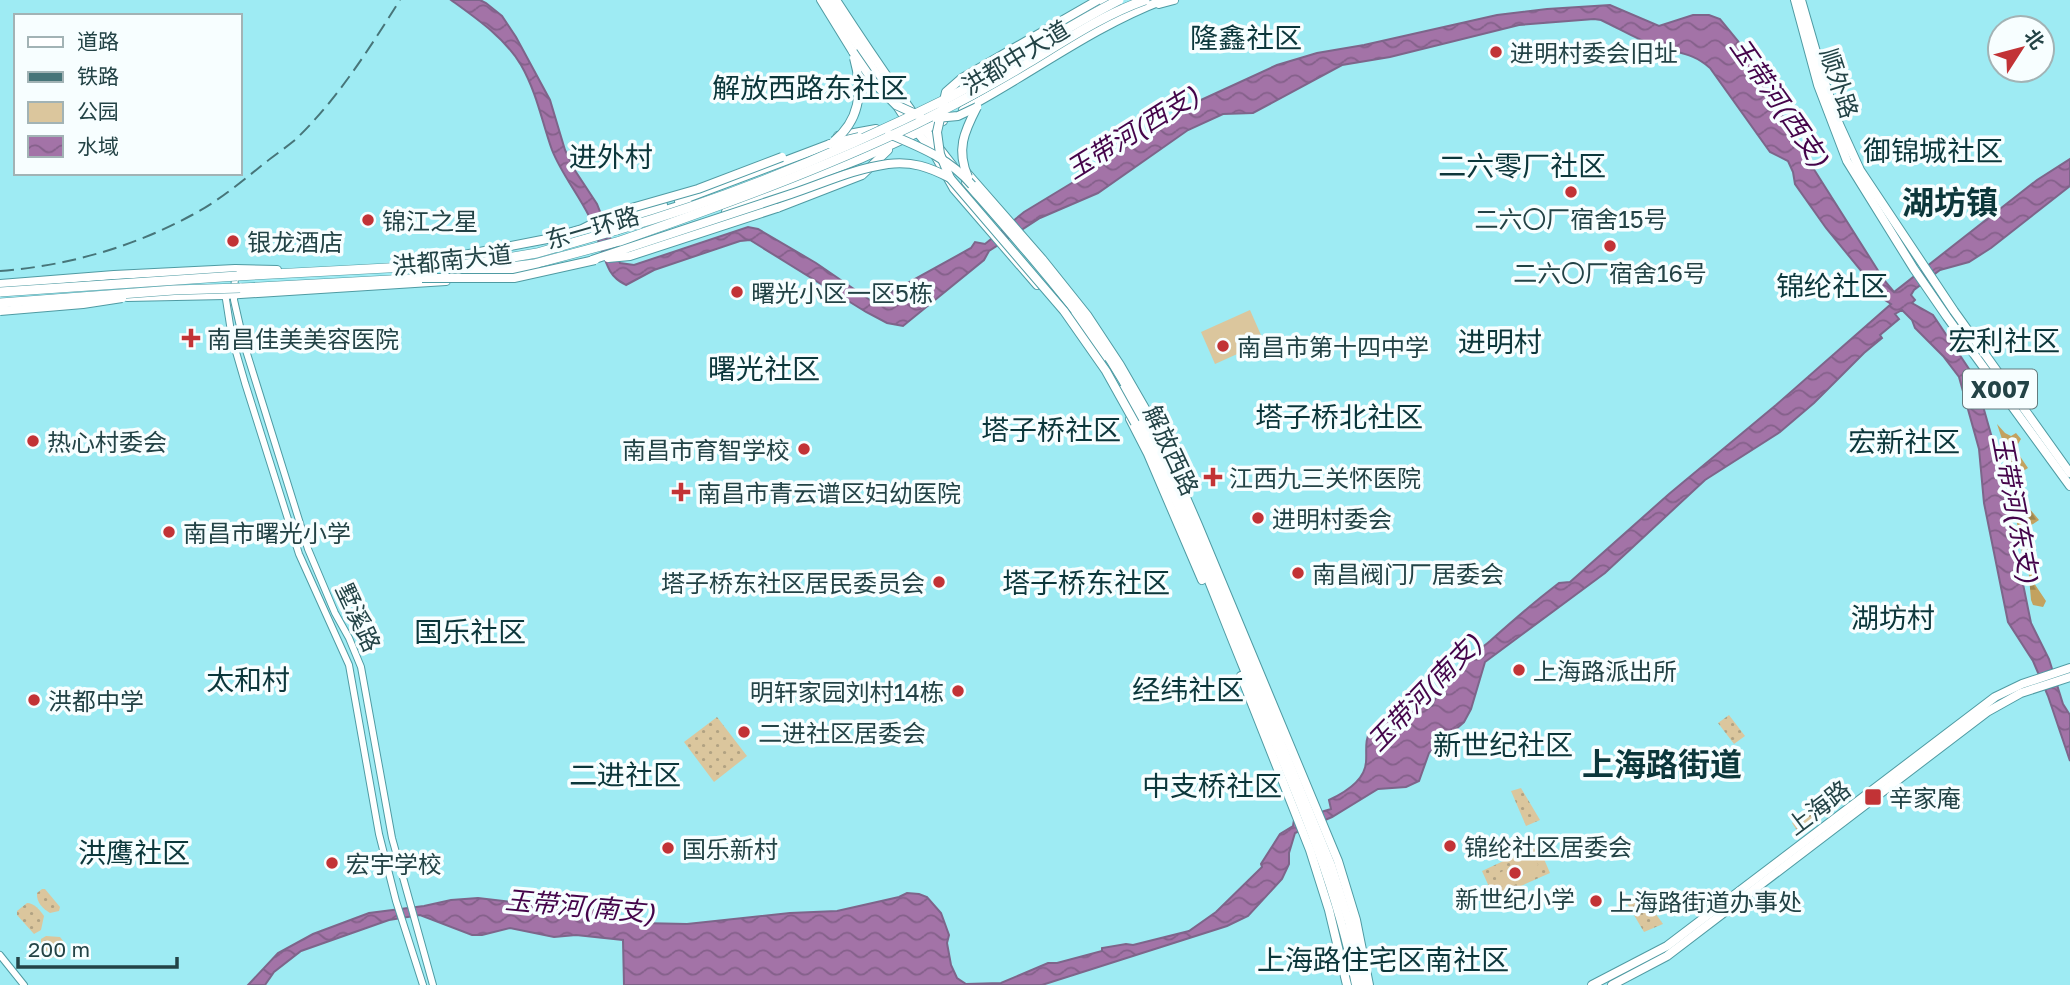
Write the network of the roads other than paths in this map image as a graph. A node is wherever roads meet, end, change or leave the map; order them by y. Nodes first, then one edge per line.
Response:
1 (821, 0) edge
2 (828, 0) edge
3 (836, 0) edge
4 (1098, 0) edge
5 (1107, 0) edge
6 (1119, 0) edge
7 (1145, 0) edge
8 (1163, 0) edge
9 (1174, 0) edge
10 (1795, 0) edge
11 (1801, 0) edge
12 (853, 52) junction
13 (977, 107) junction
14 (907, 113) junction
15 (876, 129) junction
16 (921, 132) junction
17 (830, 144) junction
18 (894, 144) junction
19 (938, 152) junction
20 (950, 178) junction
21 (972, 185) junction
22 (995, 220) junction
23 (585, 232) junction
24 (1020, 250) junction
25 (591, 258) junction
26 (1917, 266) junction
27 (401, 267) junction
28 (235, 269) junction
29 (221, 270) junction
30 (422, 278) junction
31 (0, 284) edge
32 (1934, 289) junction
33 (0, 292) edge
34 (1060, 292) junction
35 (230, 295) junction
36 (0, 307) edge
37 (2070, 473) edge
38 (1164, 475) junction
39 (2070, 486) edge
40 (2070, 668) edge
41 (2062, 676) edge
42 (2021, 689) junction
43 (1305, 809) junction
44 (1317, 839) junction
45 (0, 955) edge
46 (24, 985) edge
47 (423, 985) edge
48 (433, 985) edge
49 (1347, 985) edge
50 (1356, 985) edge
51 (1362, 985) edge
52 (1369, 985) edge
53 (1592, 985) edge
54 (1612, 985) edge

1 - 12 main road
2 - 14 main road
3 - 14 main road
4 - 20 main road, bridge
5 - 14 main road, 洪都中大道
6 - 27 highway, 东一环路, bridge
7 - 30 highway, 东一环路, bridge
8 - 16 main road, 洪都中大道
9 - 13 main road
10 - 26 main road, 顺外路
11 - 26 main road, 顺外路
12 - 13 main road, bridge
12 - 17 main road, bridge
13 - 21 main road, bridge
14 - 15 main road, 洪都南大道
14 - 16 main road
15 - 23 main road, 洪都南大道
15 - 23 main road, bridge
16 - 18 main road, 洪都南大道
16 - 19 main road
17 - 21 main road, bridge
17 - 23 main road, bridge
18 - 25 main road, 洪都南大道, bridge
18 - 25 main road, bridge
19 - 22 main road
19 - 22 main road
20 - 25 main road, bridge
20 - 38 main road, bridge
21 - 34 main road
22 - 24 main road, bridge
22 - 24 main road
23 - 27 main road, bridge
23 - 28 main road, 洪都南大道
24 - 34 main road, 解放西路
24 - 38 main road, 解放西路
24 - 43 main road
24 - 43 main road
25 - 30 main road, bridge
25 - 35 main road, 洪都南大道
26 - 32 main road, 顺外路
27 - 33 highway, 东一环路, bridge
28 - 29 main road, 洪都南大道
28 - 35 street, 墅溪路
29 - 31 main road, 洪都南大道
29 - 35 street, 墅溪路
30 - 36 highway, 东一环路, bridge
32 - 37 main road, 顺外路
32 - 39 main road, 顺外路 / X007
34 - 43 main road, 解放西路
35 - 36 main road, 洪都南大道
35 - 47 street, 墅溪路
35 - 48 street, 墅溪路
38 - 43 main road, 解放西路
40 - 41 main road, 上海路
41 - 42 main road, 上海路
42 - 53 main road, 上海路
42 - 54 main road, 上海路
43 - 44 main road
43 - 44 main road
44 - 49 main road
44 - 50 main road
44 - 51 main road
44 - 52 main road
45 - 46 street

